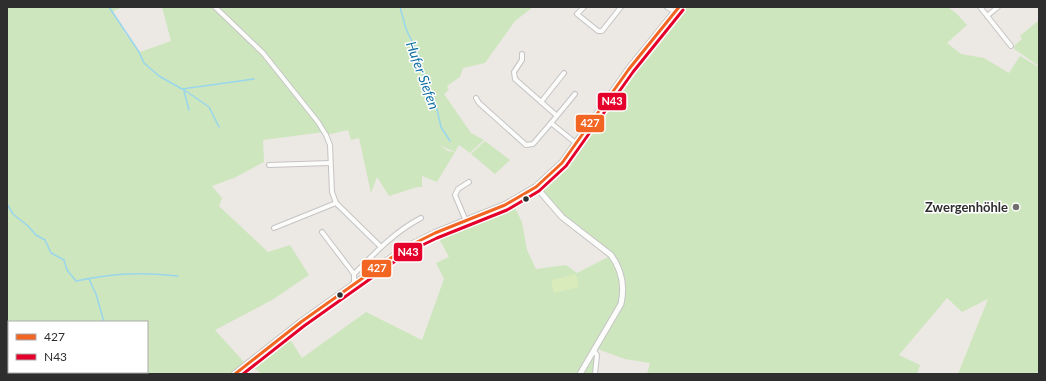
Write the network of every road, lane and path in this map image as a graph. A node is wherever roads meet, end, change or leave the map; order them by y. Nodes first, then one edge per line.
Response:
1 (215, 7) edge
2 (584, 7) edge
3 (621, 7) edge
4 (667, 7) edge
5 (980, 7) edge
6 (998, 7) edge
7 (677, 9) edge
8 (987, 16) junction
9 (1011, 46) dead end
10 (522, 54) dead end
11 (564, 73) dead end
12 (575, 94) dead end
13 (476, 98) dead end
14 (542, 102) junction
15 (556, 115) junction
16 (551, 123) junction
17 (577, 144) junction
18 (330, 163) junction
19 (269, 165) dead end
20 (469, 182) dead end
21 (536, 188) junction
22 (336, 203) junction
23 (421, 218) dead end
24 (466, 221) junction
25 (274, 228) dead end
26 (322, 232) dead end
27 (381, 247) junction
28 (354, 274) junction
29 (354, 285) junction
30 (594, 351) junction
31 (235, 374) edge
32 (580, 374) edge
33 (595, 374) edge

1 - 18 street
2 - 3 street
4 - 7 street
5 - 8 street
6 - 8 street
7 - 17 main road
8 - 9 street
10 - 14 street
11 - 14 street
12 - 15 street
13 - 16 street
14 - 15 street
15 - 16 street
16 - 17 street
17 - 21 main road
18 - 19 street
18 - 22 street
20 - 24 street
21 - 24 main road
21 - 30 street
22 - 25 street
22 - 27 street
23 - 27 street
24 - 29 main road
26 - 28 street
27 - 28 street
28 - 29 street
29 - 31 main road
30 - 32 street
30 - 33 street

